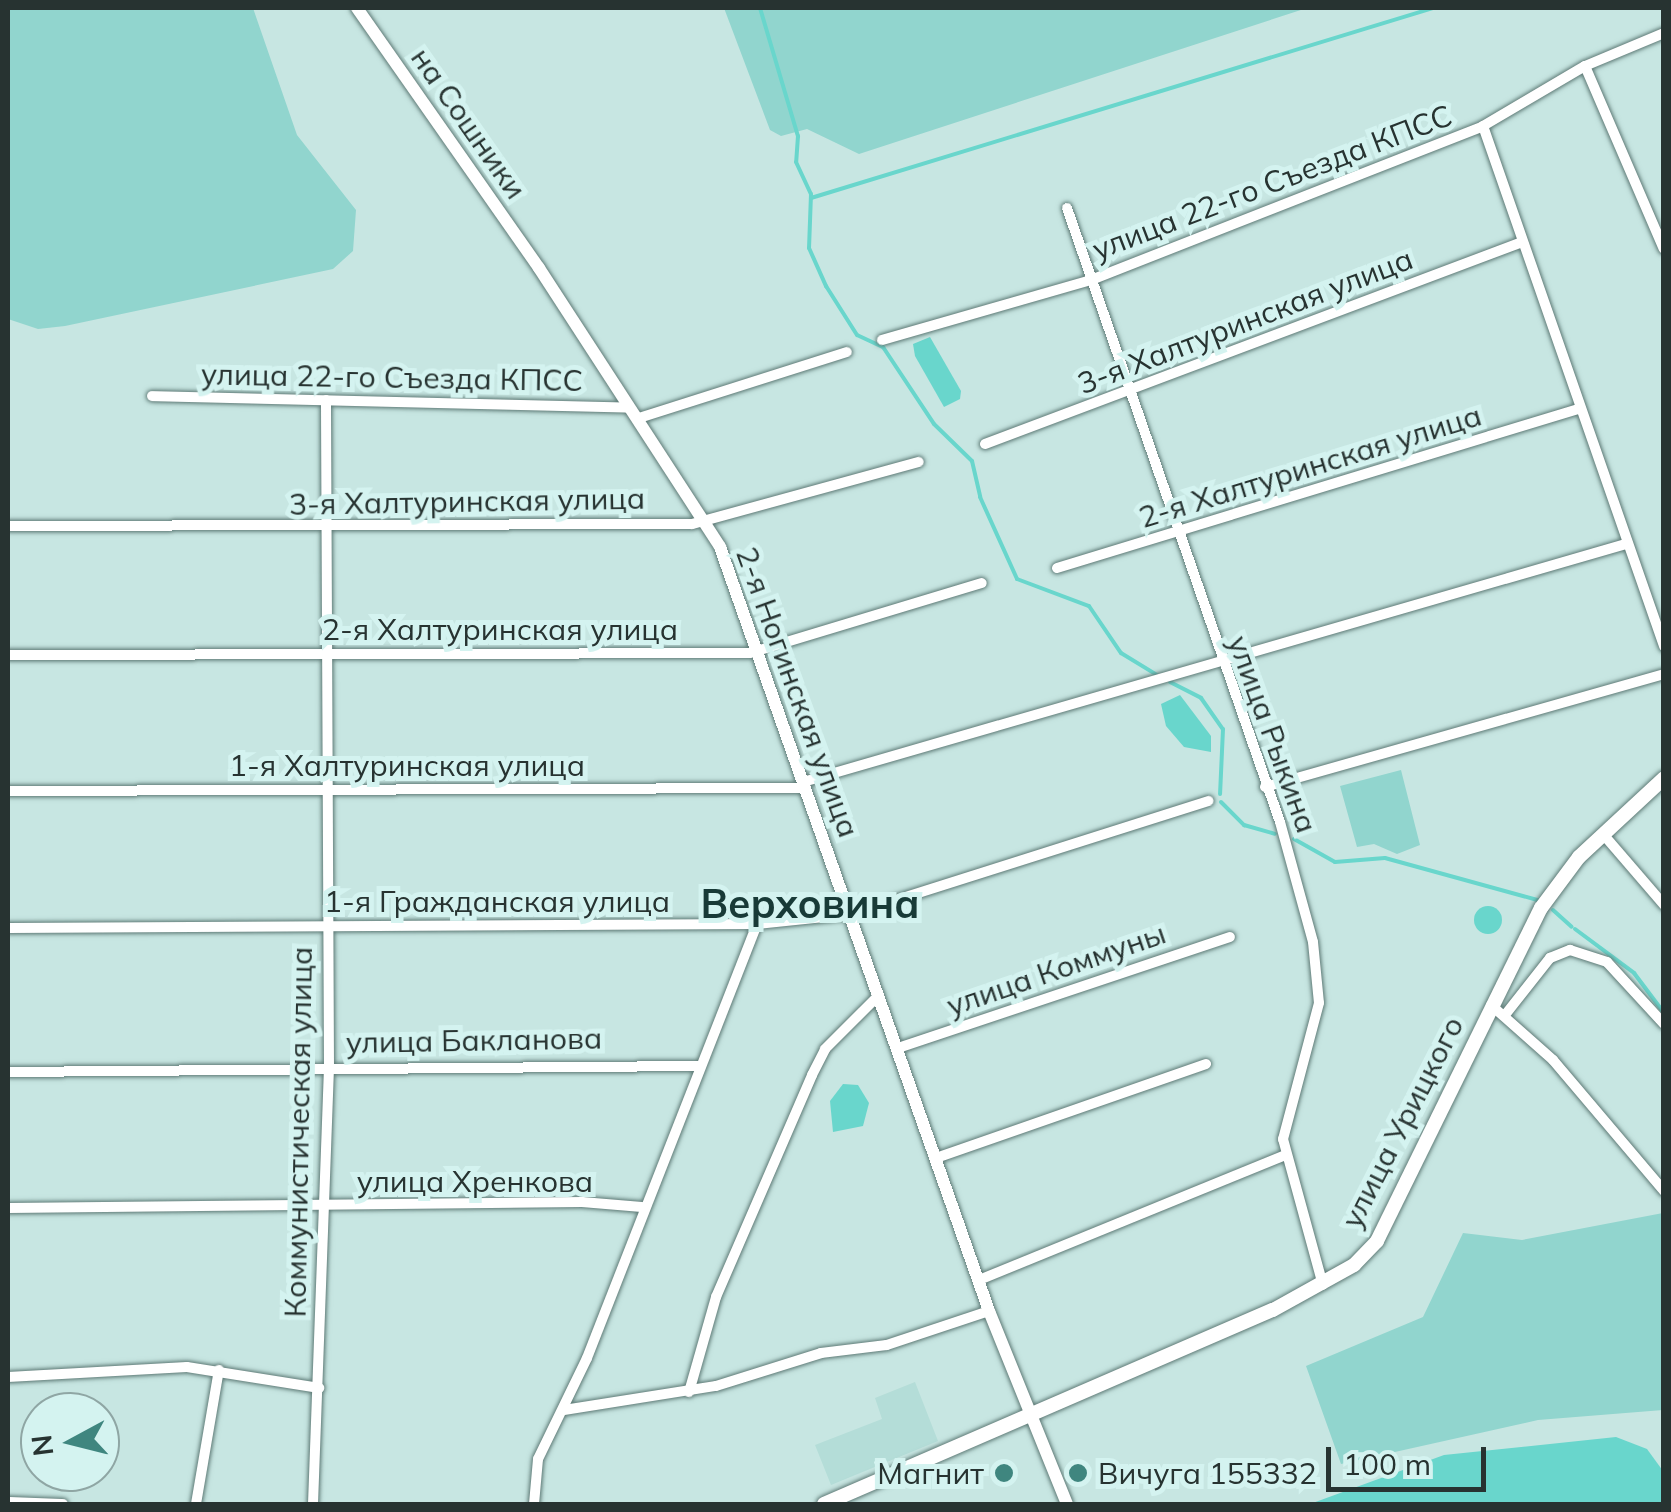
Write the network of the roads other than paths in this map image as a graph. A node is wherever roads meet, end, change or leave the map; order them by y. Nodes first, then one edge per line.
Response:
1 (358, 8) edge
2 (1664, 33) edge
3 (1585, 66) junction
4 (1483, 126) junction
5 (1067, 208) dead end
6 (1522, 242) junction
7 (1664, 249) edge
8 (539, 268) joint
9 (1091, 280) junction
10 (882, 340) dead end
11 (847, 352) dead end
12 (1132, 392) junction
13 (152, 396) dead end
14 (326, 400) junction
15 (1578, 409) junction
16 (635, 413) junction
17 (985, 444) dead end
18 (919, 462) dead end
19 (706, 521) junction
20 (8, 526) edge
21 (325, 528) junction
22 (1176, 535) junction
23 (1626, 544) junction
24 (1057, 568) dead end
25 (982, 583) dead end
26 (1664, 646) edge
27 (760, 651) junction
28 (324, 654) junction
29 (8, 655) edge
30 (1220, 660) junction
31 (1664, 674) edge
32 (1664, 778) edge
33 (805, 785) junction
34 (1265, 787) junction
35 (326, 790) junction
36 (8, 791) edge
37 (1208, 801) dead end
38 (1603, 834) junction
39 (1664, 905) edge
40 (852, 914) junction
41 (757, 924) junction
42 (8, 928) edge
43 (325, 928) junction
44 (1230, 937) dead end
45 (879, 995) junction
46 (1492, 1005) junction
47 (1505, 1016) junction
48 (1664, 1024) edge
49 (898, 1048) junction
50 (1206, 1064) dead end
51 (700, 1066) junction
52 (328, 1067) junction
53 (8, 1072) edge
54 (1285, 1154) junction
55 (936, 1158) junction
56 (1664, 1191) edge
57 (326, 1207) junction
58 (642, 1207) junction
59 (8, 1208) edge
60 (978, 1280) junction
61 (1323, 1286) junction
62 (989, 1311) junction
63 (220, 1370) junction
64 (8, 1377) edge
65 (319, 1388) junction
66 (688, 1392) junction
67 (564, 1410) junction
68 (1029, 1419) junction
69 (8, 1502) edge
70 (63, 1504) edge
71 (196, 1504) edge
72 (312, 1504) edge
73 (534, 1504) edge
74 (824, 1504) edge
75 (1067, 1504) edge

1 - 8 street, на Сошники
2 - 3 street, улица 22-го Съезда КПСС
3 - 4 street, улица 22-го Съезда КПСС
3 - 7 street
4 - 6 street
4 - 9 street, улица 22-го Съезда КПСС
5 - 9 street, улица Рыкина
6 - 12 street, 3-я Халтуринская улица
6 - 15 street
8 - 16 street, 2-я Ногинская улица
9 - 10 street, улица 22-го Съезда КПСС
9 - 12 street, улица Рыкина
11 - 16 street, улица 22-го Съезда КПСС
12 - 17 street, 3-я Халтуринская улица
12 - 22 street, улица Рыкина
13 - 14 street, улица 22-го Съезда КПСС
14 - 16 street, улица 22-го Съезда КПСС
14 - 21 street, Коммунистическая улица
15 - 22 street, 2-я Халтуринская улица
15 - 23 street
16 - 19 street, 2-я Ногинская улица
18 - 19 street, 3-я Халтуринская улица
19 - 21 street, 3-я Халтуринская улица
19 - 27 street, 2-я Ногинская улица
20 - 21 street, 3-я Халтуринская улица
21 - 28 street, Коммунистическая улица
22 - 24 street, 2-я Халтуринская улица
22 - 30 street, улица Рыкина
23 - 26 street
23 - 30 street, 1-я Халтуринская улица
25 - 27 street, 2-я Халтуринская улица
27 - 28 street, 2-я Халтуринская улица
27 - 33 street, 2-я Ногинская улица
28 - 29 street, 2-я Халтуринская улица
28 - 35 street, Коммунистическая улица
30 - 33 street, 1-я Халтуринская улица
30 - 34 street, улица Рыкина
31 - 34 street
32 - 38 main road, улица Урицкого
33 - 35 street, 1-я Халтуринская улица
33 - 40 street, 2-я Ногинская улица
34 - 54 street, улица Рыкина
35 - 36 street, 1-я Халтуринская улица
35 - 43 street, Коммунистическая улица
37 - 40 street, 1-я Гражданская улица
38 - 39 street
38 - 46 main road, улица Урицкого
40 - 41 street, 1-я Гражданская улица
40 - 45 street, 2-я Ногинская улица
41 - 43 street, 1-я Гражданская улица
41 - 51 street
42 - 43 street, 1-я Гражданская улица
43 - 52 street, Коммунистическая улица
44 - 49 street, улица Коммуны
45 - 49 street, 2-я Ногинская улица
45 - 66 street
46 - 47 street
46 - 61 main road, улица Урицкого
47 - 48 street
47 - 56 street
49 - 55 street, 2-я Ногинская улица
50 - 55 street
51 - 52 street, улица Бакланова
51 - 58 street
52 - 53 street, улица Бакланова
52 - 57 street, Коммунистическая улица
54 - 60 street
54 - 61 street, улица Рыкина
55 - 60 street, 2-я Ногинская улица
57 - 58 street, улица Хренкова
57 - 59 street, улица Хренкова
57 - 65 street, Коммунистическая улица
58 - 67 street
60 - 62 street, 2-я Ногинская улица
61 - 68 main road, улица Урицкого
62 - 66 street
62 - 68 street, 2-я Ногинская улица
63 - 64 street
63 - 65 street
63 - 71 street
65 - 72 street, Коммунистическая улица
66 - 67 street
67 - 73 street
68 - 74 main road, улица Урицкого
68 - 75 street, 2-я Ногинская улица
69 - 70 street

